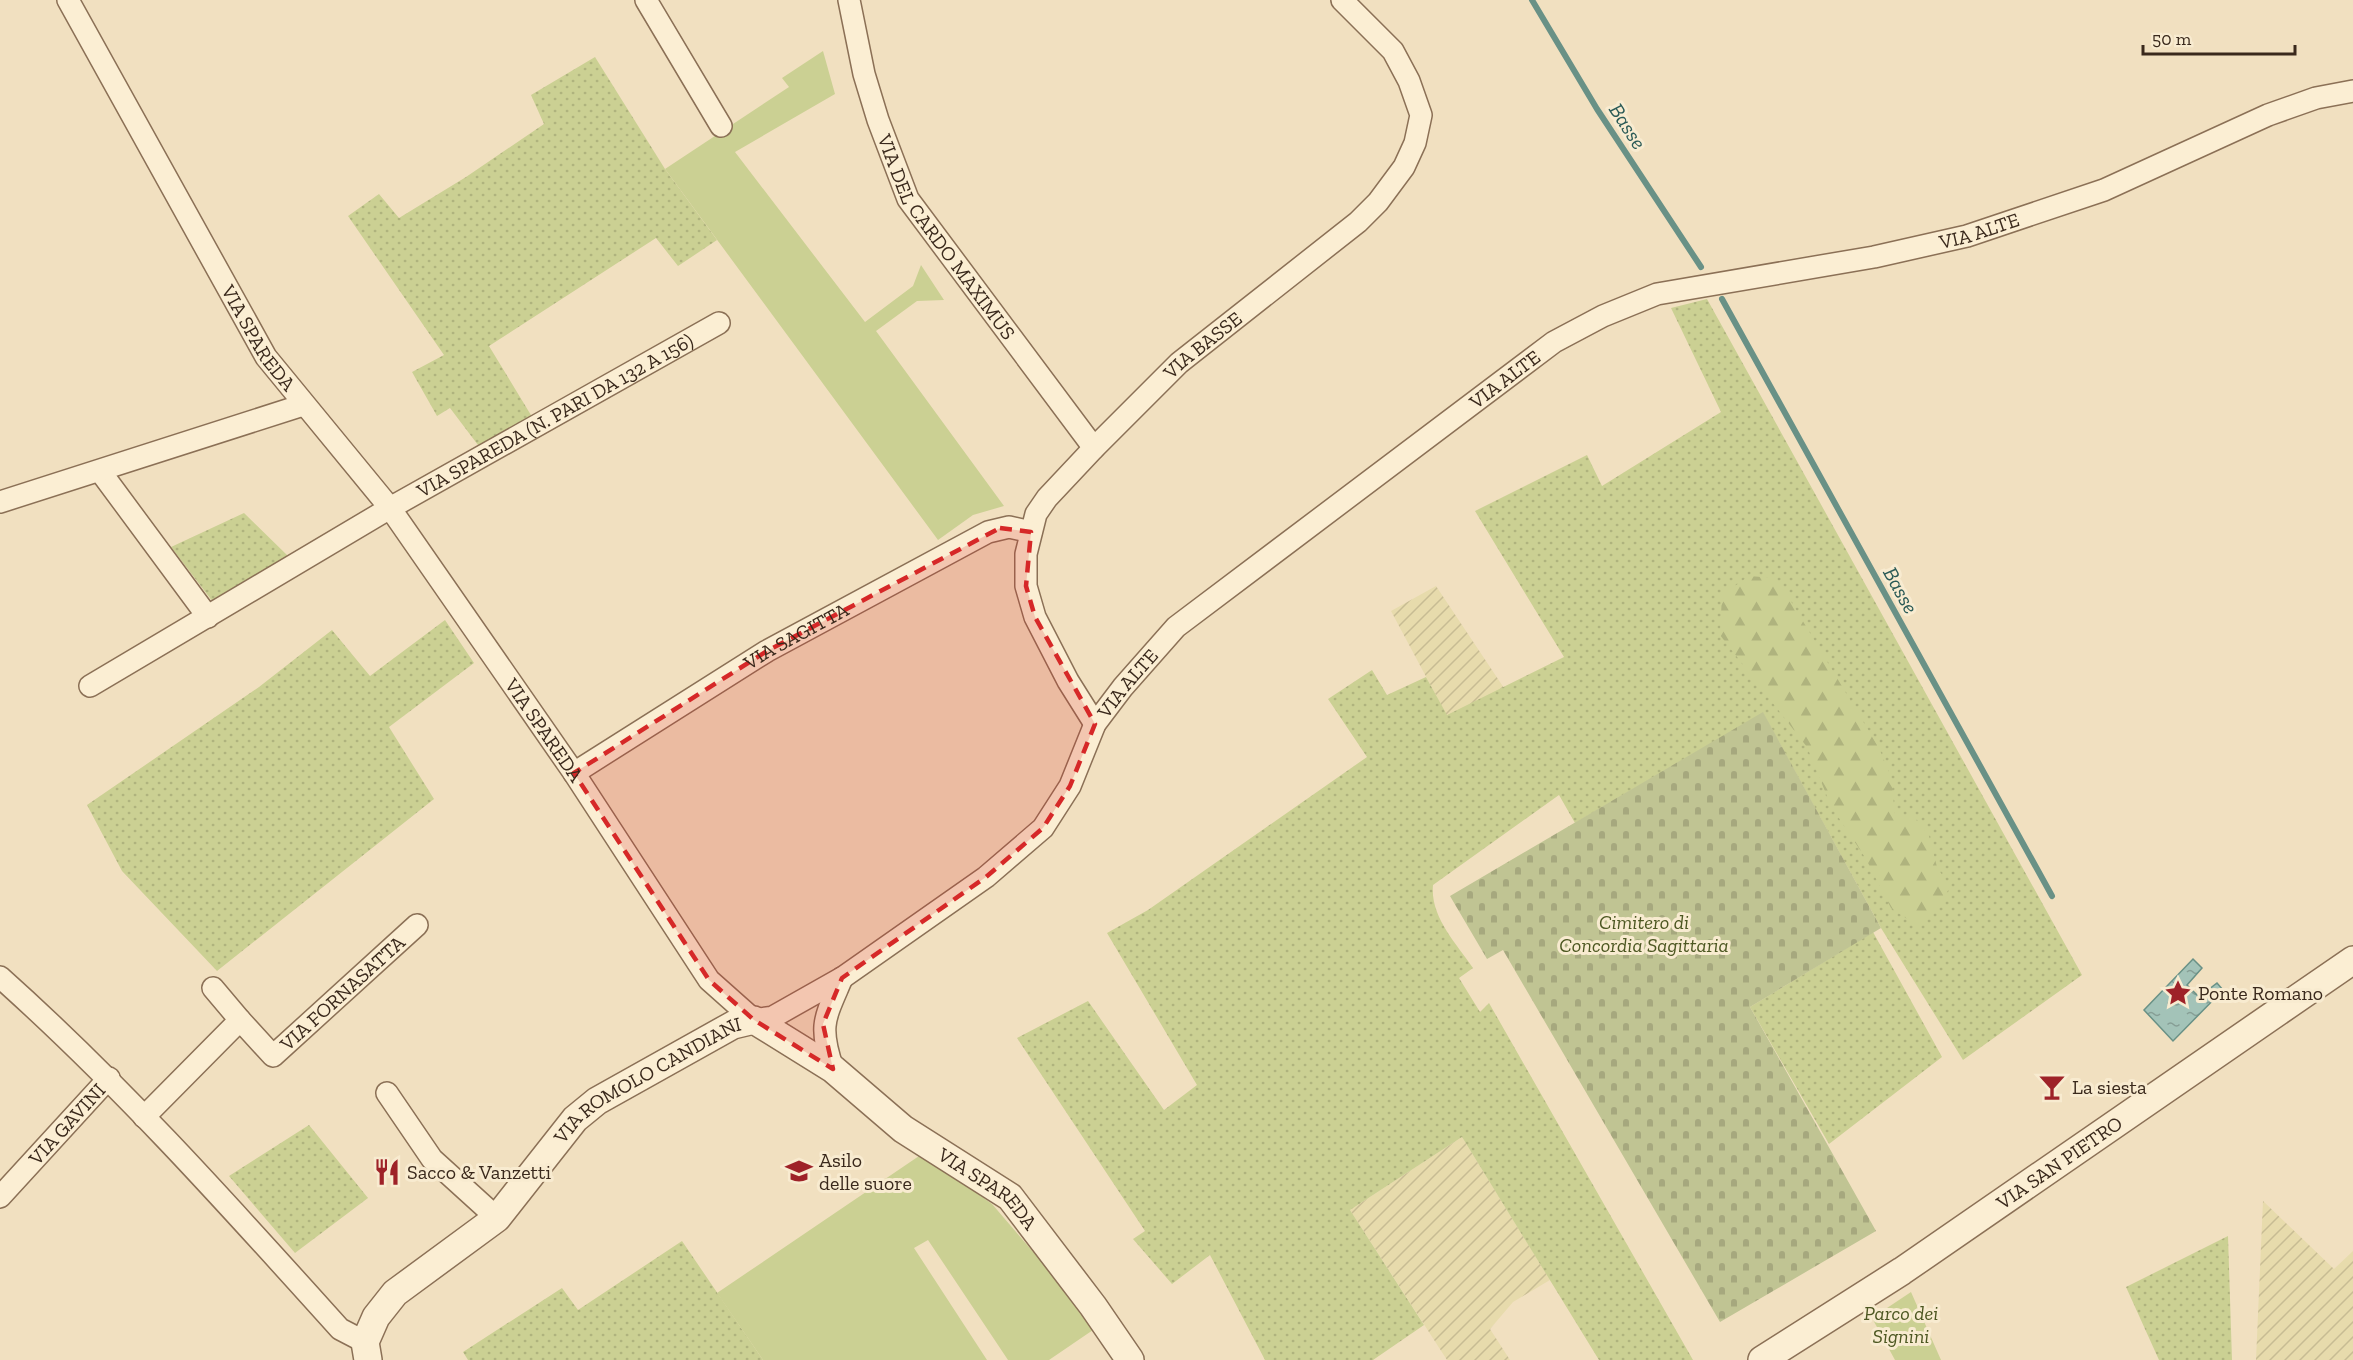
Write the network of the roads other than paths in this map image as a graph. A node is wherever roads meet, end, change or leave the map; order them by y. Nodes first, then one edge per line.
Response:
1 (68, 0) edge
2 (646, 0) edge
3 (849, 0) edge
4 (1342, 0) edge
5 (2353, 91) edge
6 (721, 126) dead end
7 (719, 323) dead end
8 (303, 405) junction
9 (1094, 448) junction
10 (100, 471) junction
11 (0, 502) edge
12 (390, 508) junction
13 (1031, 532) junction
14 (208, 617) junction
15 (90, 686) dead end
16 (1095, 724) junction
17 (574, 773) junction
18 (417, 925) dead end
19 (2353, 960) edge
20 (0, 977) edge
21 (842, 978) junction
22 (213, 988) dead end
23 (240, 1020) junction
24 (754, 1020) junction
25 (833, 1069) junction
26 (109, 1078) junction
27 (387, 1093) dead end
28 (144, 1117) junction
29 (3, 1187) edge
30 (497, 1218) junction
31 (367, 1351) edge
32 (1130, 1360) edge
33 (1762, 1360) edge

1 - 8 street, VIA SPAREDA
2 - 6 street
3 - 9 street, VIA DEL CARDO MAXIMUS
4 - 9 street, VIA BASSE
5 - 16 street, VIA ALTE
7 - 12 street, VIA SPAREDA (N. PARI DA 132 A 156)
8 - 10 street
8 - 12 street, VIA SPAREDA
9 - 13 street, VIA BASSE
10 - 11 street
10 - 14 street
12 - 14 street, VIA SPAREDA (N. PARI DA 132 A 156)
12 - 17 street, VIA SPAREDA
13 - 16 street, VIA BASSE
13 - 17 street, VIA SAGITTA
14 - 15 street, VIA SPAREDA (N. PARI DA 132 A 156)
16 - 21 street, VIA ALTE
17 - 24 street, VIA SPAREDA
18 - 23 street, VIA FORNASATTA
19 - 33 street, VIA SAN PIETRO
20 - 26 street
21 - 24 street, VIA ALTE
21 - 25 street
22 - 23 street
23 - 28 street
24 - 25 street, VIA SPAREDA
24 - 30 street, VIA ROMOLO CANDIANI
25 - 32 street, VIA SPAREDA
26 - 28 street
26 - 29 street, VIA GAVINI
27 - 30 street
28 - 31 street
30 - 31 street, VIA ROMOLO CANDIANI

